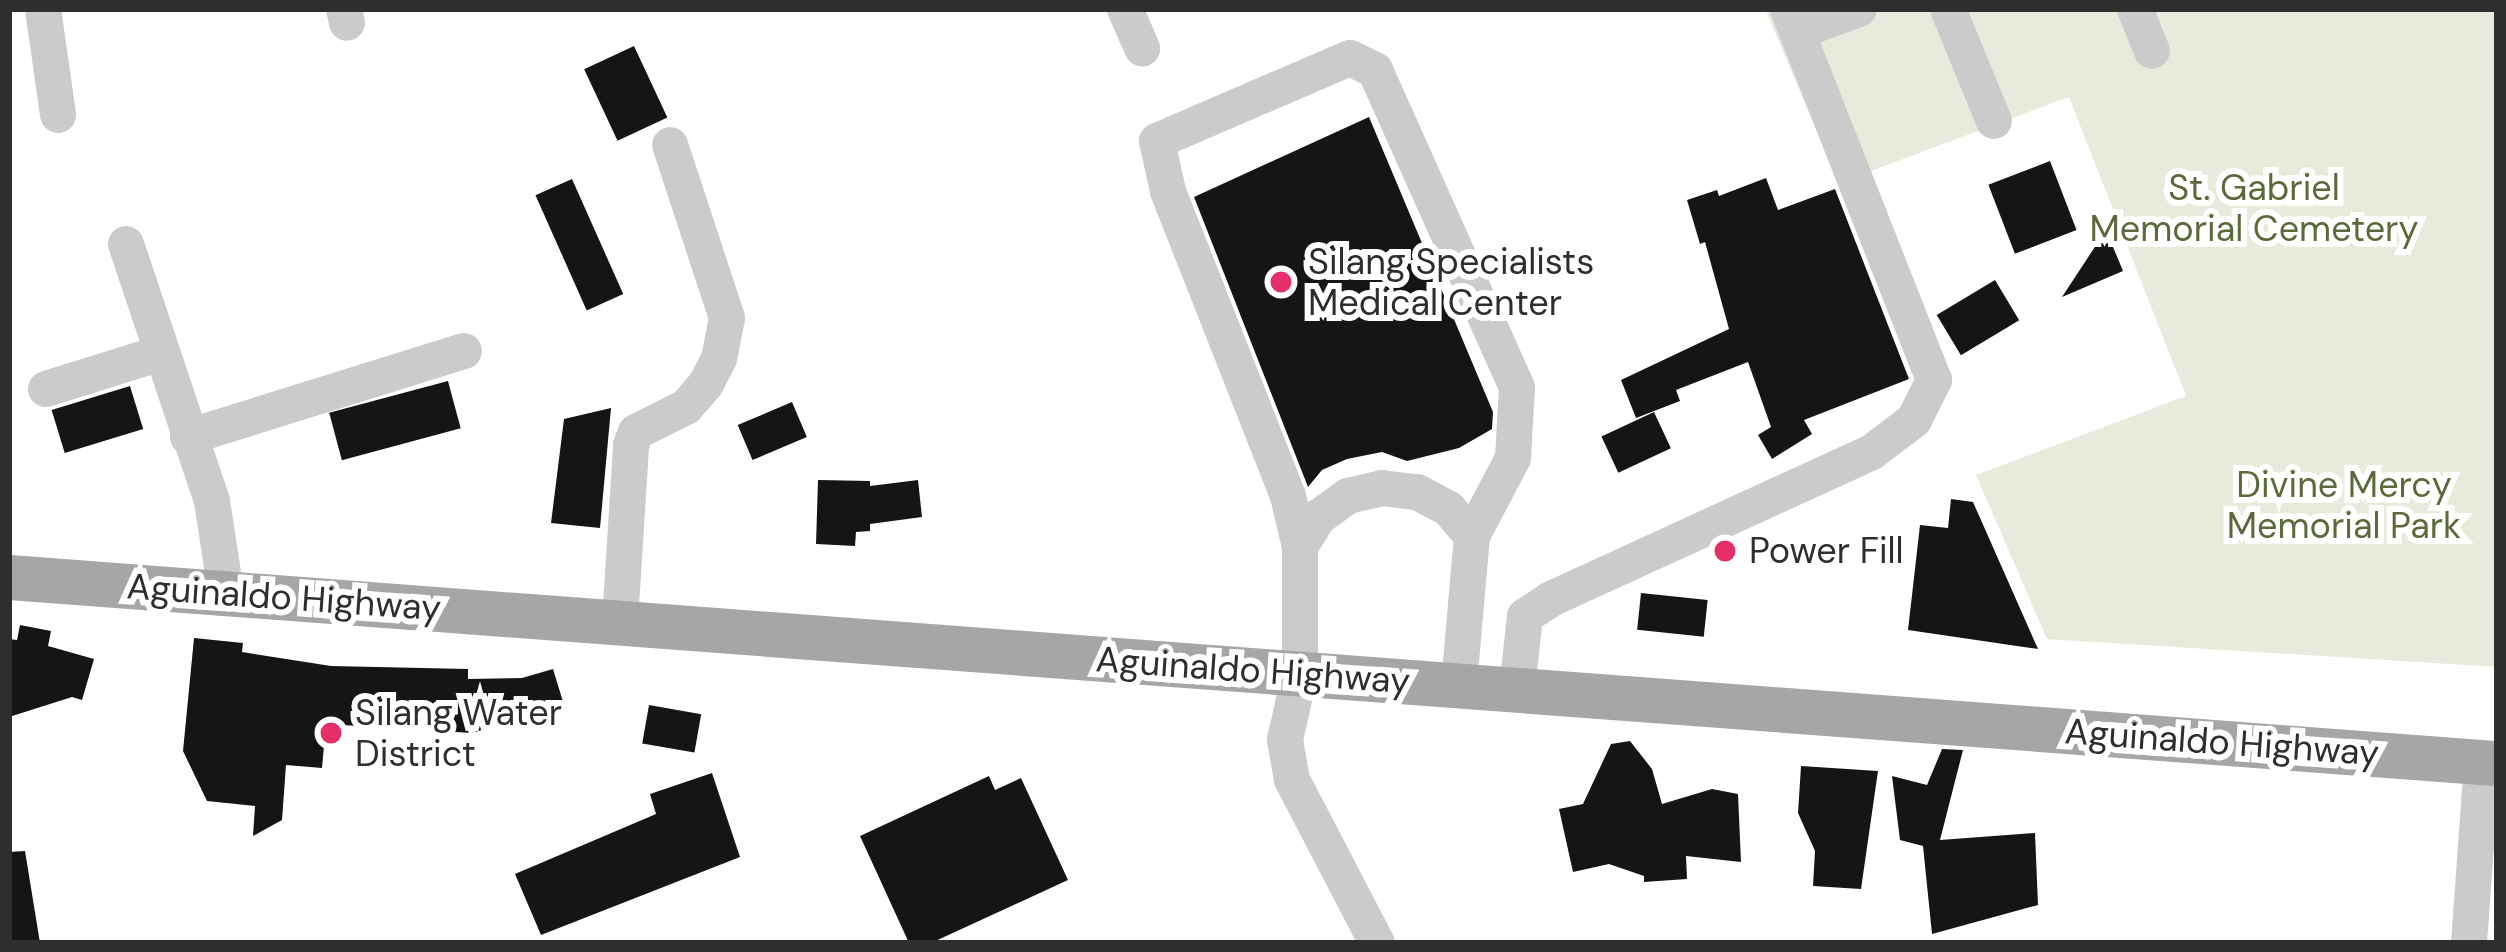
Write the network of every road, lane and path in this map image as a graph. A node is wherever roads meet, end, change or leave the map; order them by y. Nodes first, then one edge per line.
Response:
1 (43, 9) edge
2 (1125, 9) edge
3 (1859, 9) edge
4 (1948, 9) edge
5 (2135, 9) edge
6 (1792, 21) edge
7 (1142, 48) dead end
8 (2152, 51) dead end
9 (58, 115) dead end
10 (1994, 122) dead end
11 (670, 145) dead end
12 (126, 244) dead end
13 (464, 351) dead end
14 (161, 353) junction
15 (46, 389) dead end
16 (188, 437) junction
17 (1472, 536) junction
18 (1300, 547) junction
19 (9, 577) edge
20 (226, 593) junction
21 (620, 622) junction
22 (1300, 674) junction
23 (1459, 685) junction
24 (1517, 689) junction
25 (2489, 762) edge
26 (1376, 943) edge
27 (2469, 943) edge

1 - 9 street
2 - 7 street
3 - 6 street
4 - 10 street
5 - 8 street
6 - 24 street
11 - 21 street
12 - 14 street
13 - 16 street
14 - 15 street
14 - 16 street
16 - 20 street
17 - 18 street
17 - 18 street
17 - 23 street
18 - 22 street
19 - 20 main road, Aguinaldo Highway
20 - 21 main road, Aguinaldo Highway
21 - 22 main road, Aguinaldo Highway
22 - 23 main road, Aguinaldo Highway
22 - 26 street
23 - 24 main road, Aguinaldo Highway
24 - 25 main road, Aguinaldo Highway
25 - 27 street

